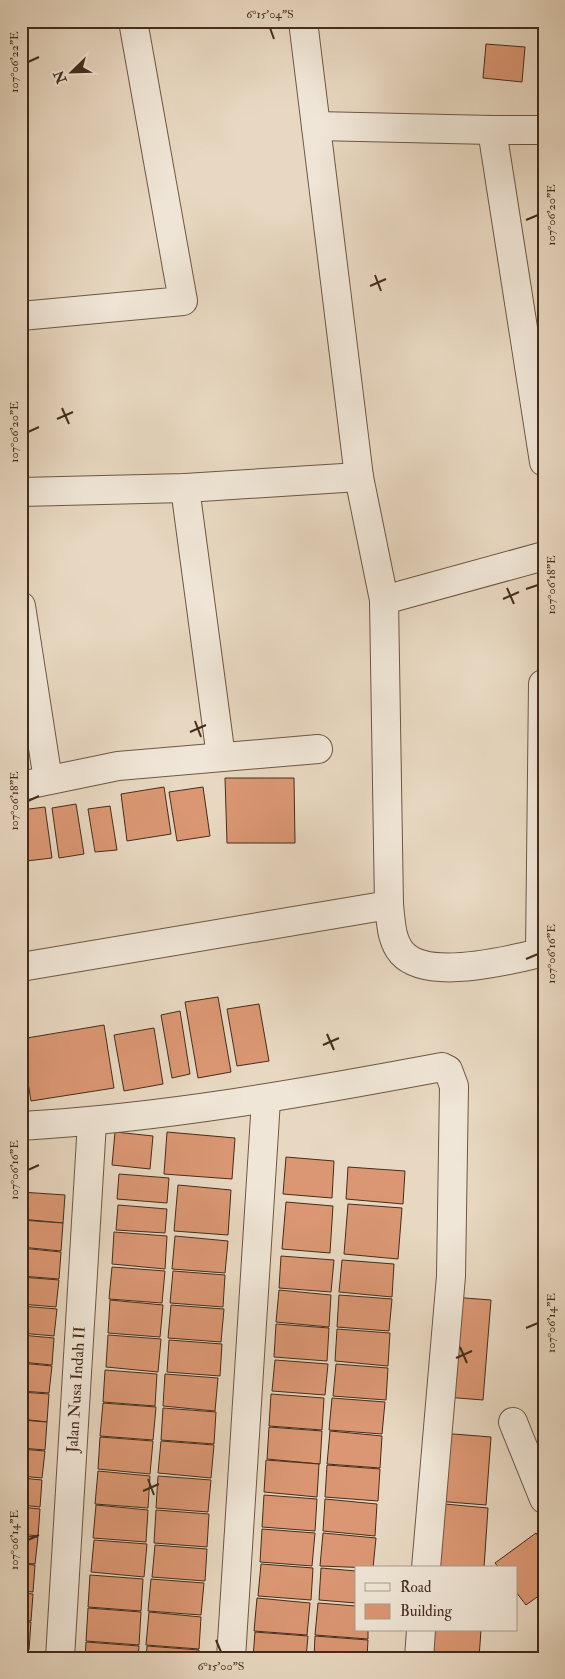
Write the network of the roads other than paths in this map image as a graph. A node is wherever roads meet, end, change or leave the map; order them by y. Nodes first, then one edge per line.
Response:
1 (133, 21) edge
2 (303, 21) edge
3 (316, 126) junction
4 (492, 130) junction
5 (544, 130) edge
6 (22, 314) edge
7 (544, 462) edge
8 (359, 477) junction
9 (185, 488) junction
10 (21, 492) edge
11 (544, 556) edge
12 (384, 600) junction
13 (21, 606) edge
14 (543, 684) edge
15 (318, 749) dead end
16 (221, 757) junction
17 (48, 780) junction
18 (21, 786) edge
19 (389, 906) junction
20 (542, 953) edge
21 (21, 967) edge
22 (266, 1100) junction
23 (92, 1122) junction
24 (21, 1126) edge
25 (514, 1422) dead end
26 (544, 1499) edge
27 (426, 1566) edge
28 (421, 1632) edge
29 (60, 1658) edge
30 (231, 1658) edge
31 (419, 1658) edge

1 - 6 street
2 - 3 street
3 - 4 street
3 - 8 street
4 - 5 street
4 - 7 street
8 - 9 street
8 - 12 street
9 - 10 street
9 - 16 street
11 - 12 street
12 - 19 street
13 - 17 street
14 - 20 street
15 - 16 street
16 - 17 street
17 - 18 street
19 - 20 street
19 - 21 street
22 - 23 street
22 - 27 street
22 - 30 street
23 - 24 street
23 - 29 street, Jalan Nusa Indah II
25 - 26 street
28 - 31 street

